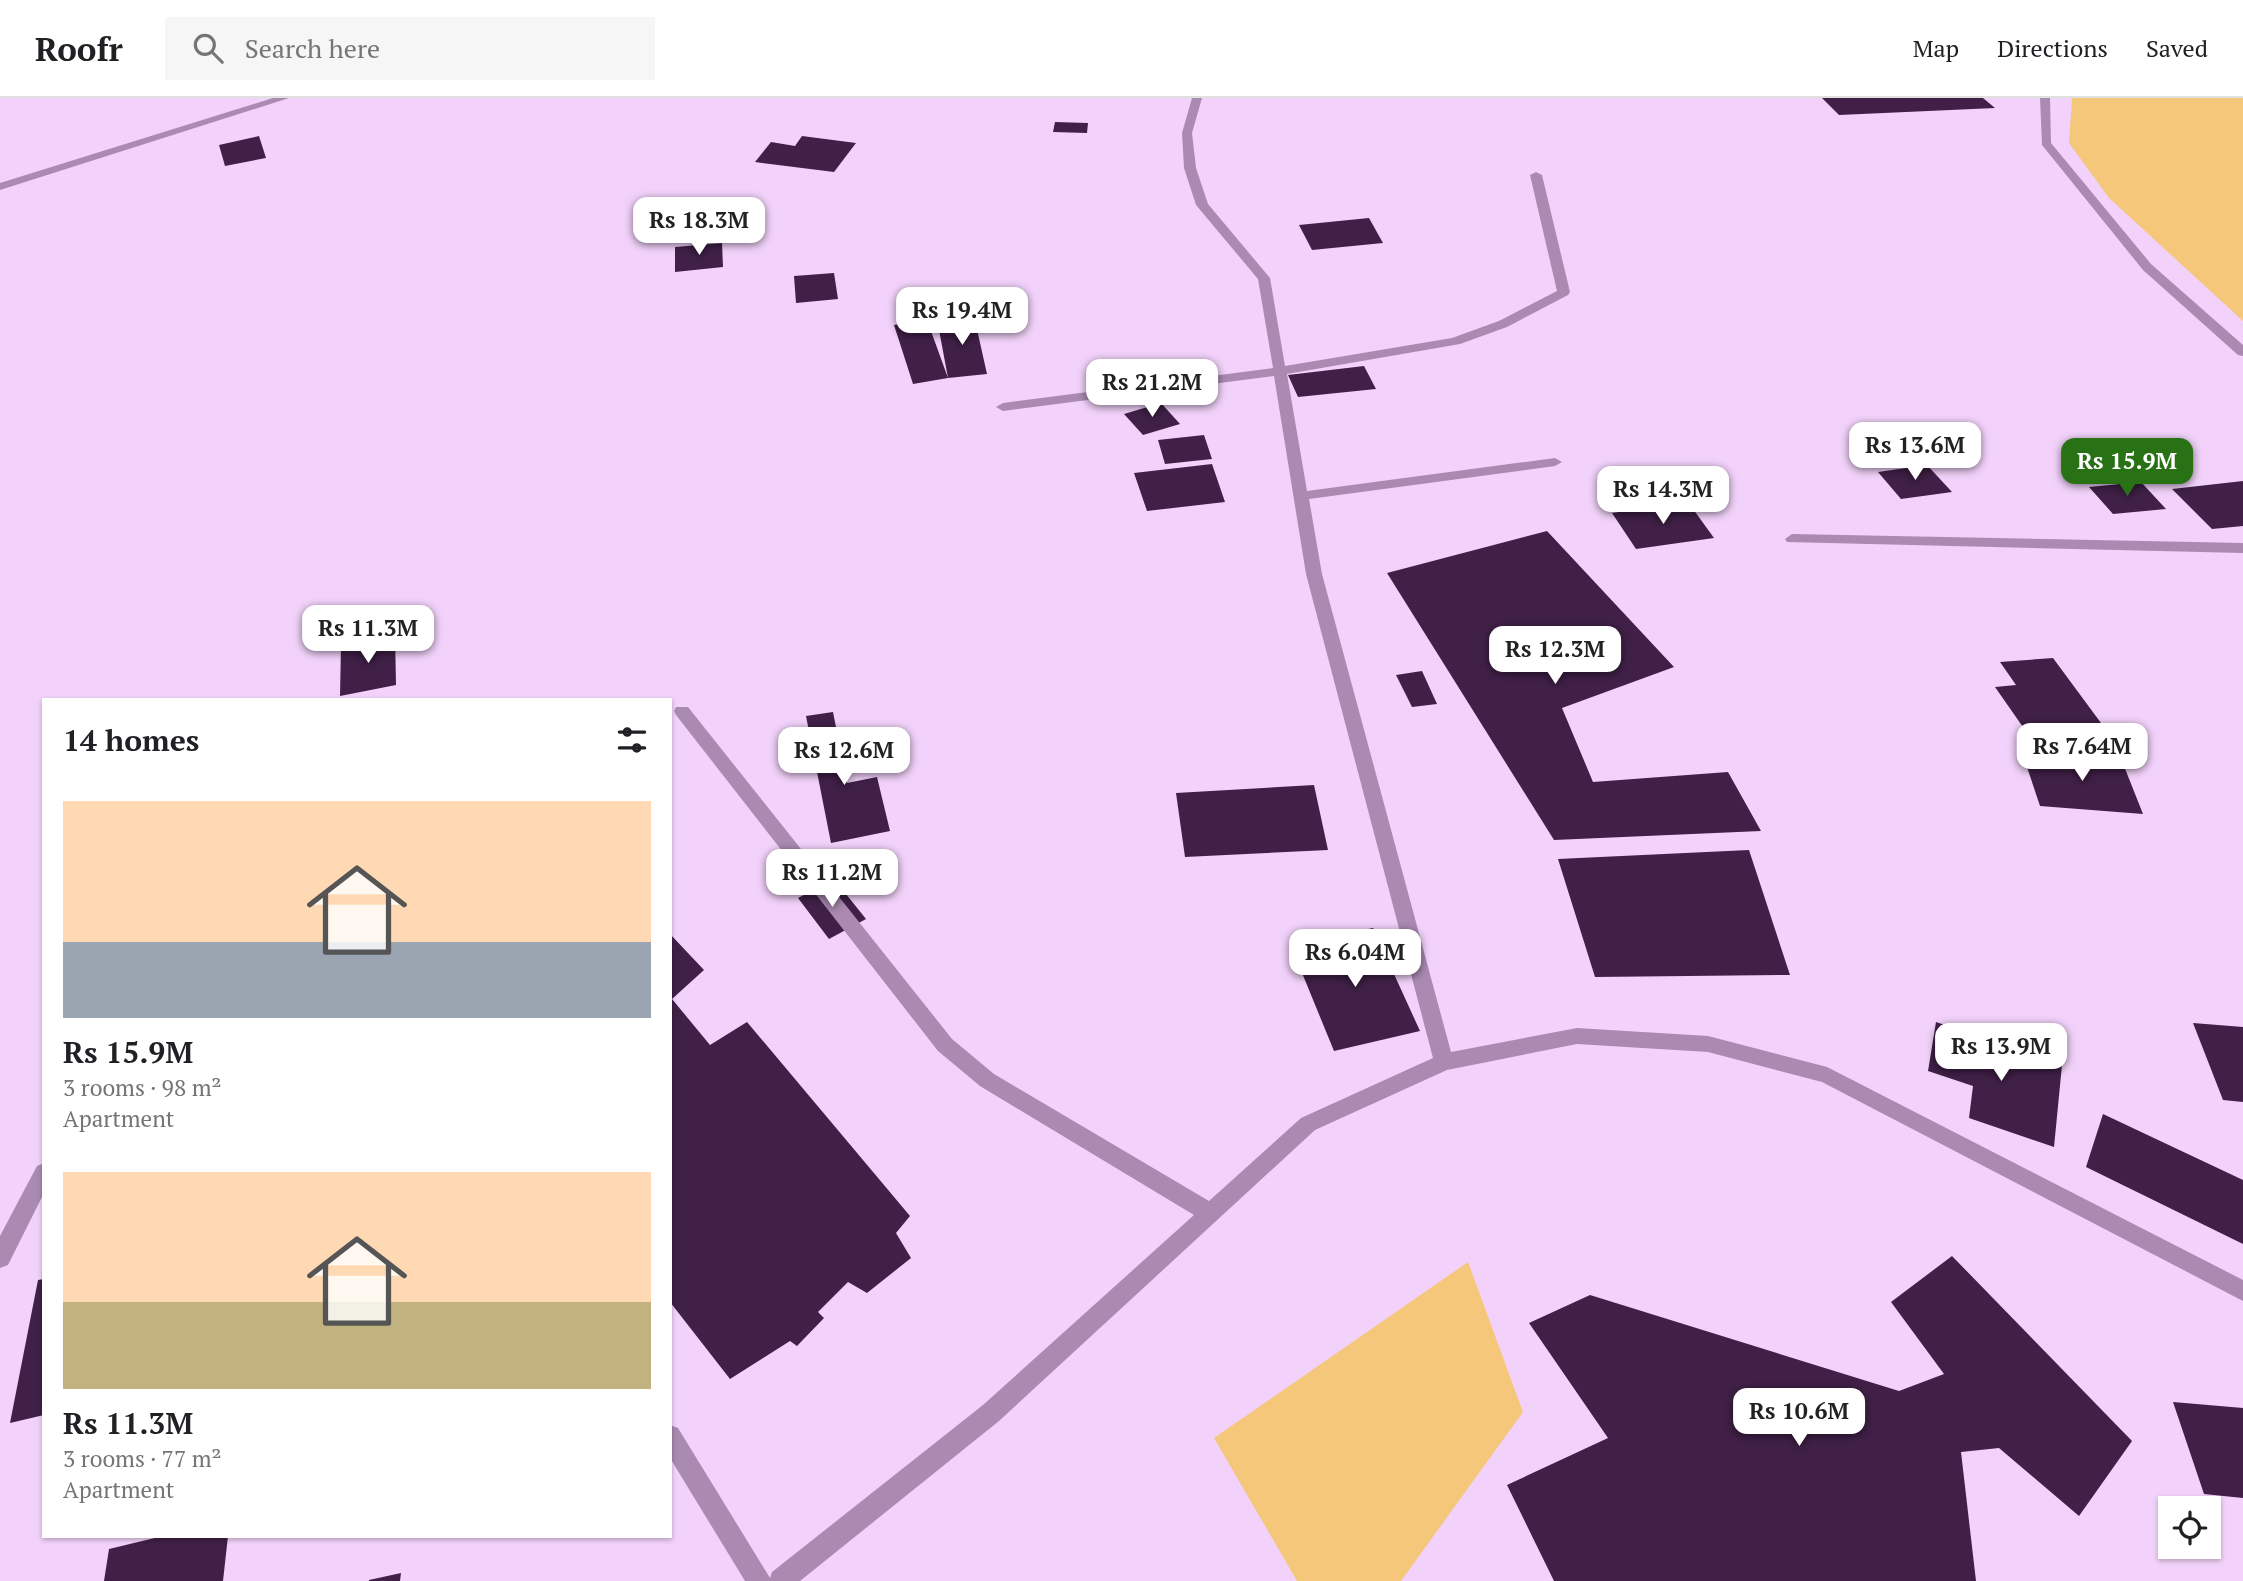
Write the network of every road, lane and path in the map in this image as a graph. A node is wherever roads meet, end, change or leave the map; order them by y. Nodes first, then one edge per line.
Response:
1 (284, 98) edge
2 (1197, 98) edge
3 (2045, 98) edge
4 (1536, 176) dead end
5 (0, 187) edge
6 (2243, 352) edge
7 (1279, 371) junction
8 (1003, 407) dead end
9 (1555, 462) dead end
10 (1301, 496) junction
11 (1792, 539) dead end
12 (2243, 548) edge
13 (682, 711) dead end
14 (1444, 1062) junction
15 (42, 1176) edge
16 (1208, 1212) junction
17 (0, 1258) edge
18 (2243, 1291) edge
19 (672, 1439) edge
20 (759, 1581) edge
21 (781, 1581) edge

1 - 5 street
2 - 7 street
3 - 6 street
4 - 7 street
7 - 8 street
7 - 10 street
9 - 10 street
10 - 14 street
11 - 12 street
13 - 16 street
14 - 16 street
14 - 18 street
15 - 17 street
16 - 21 street
19 - 20 street

